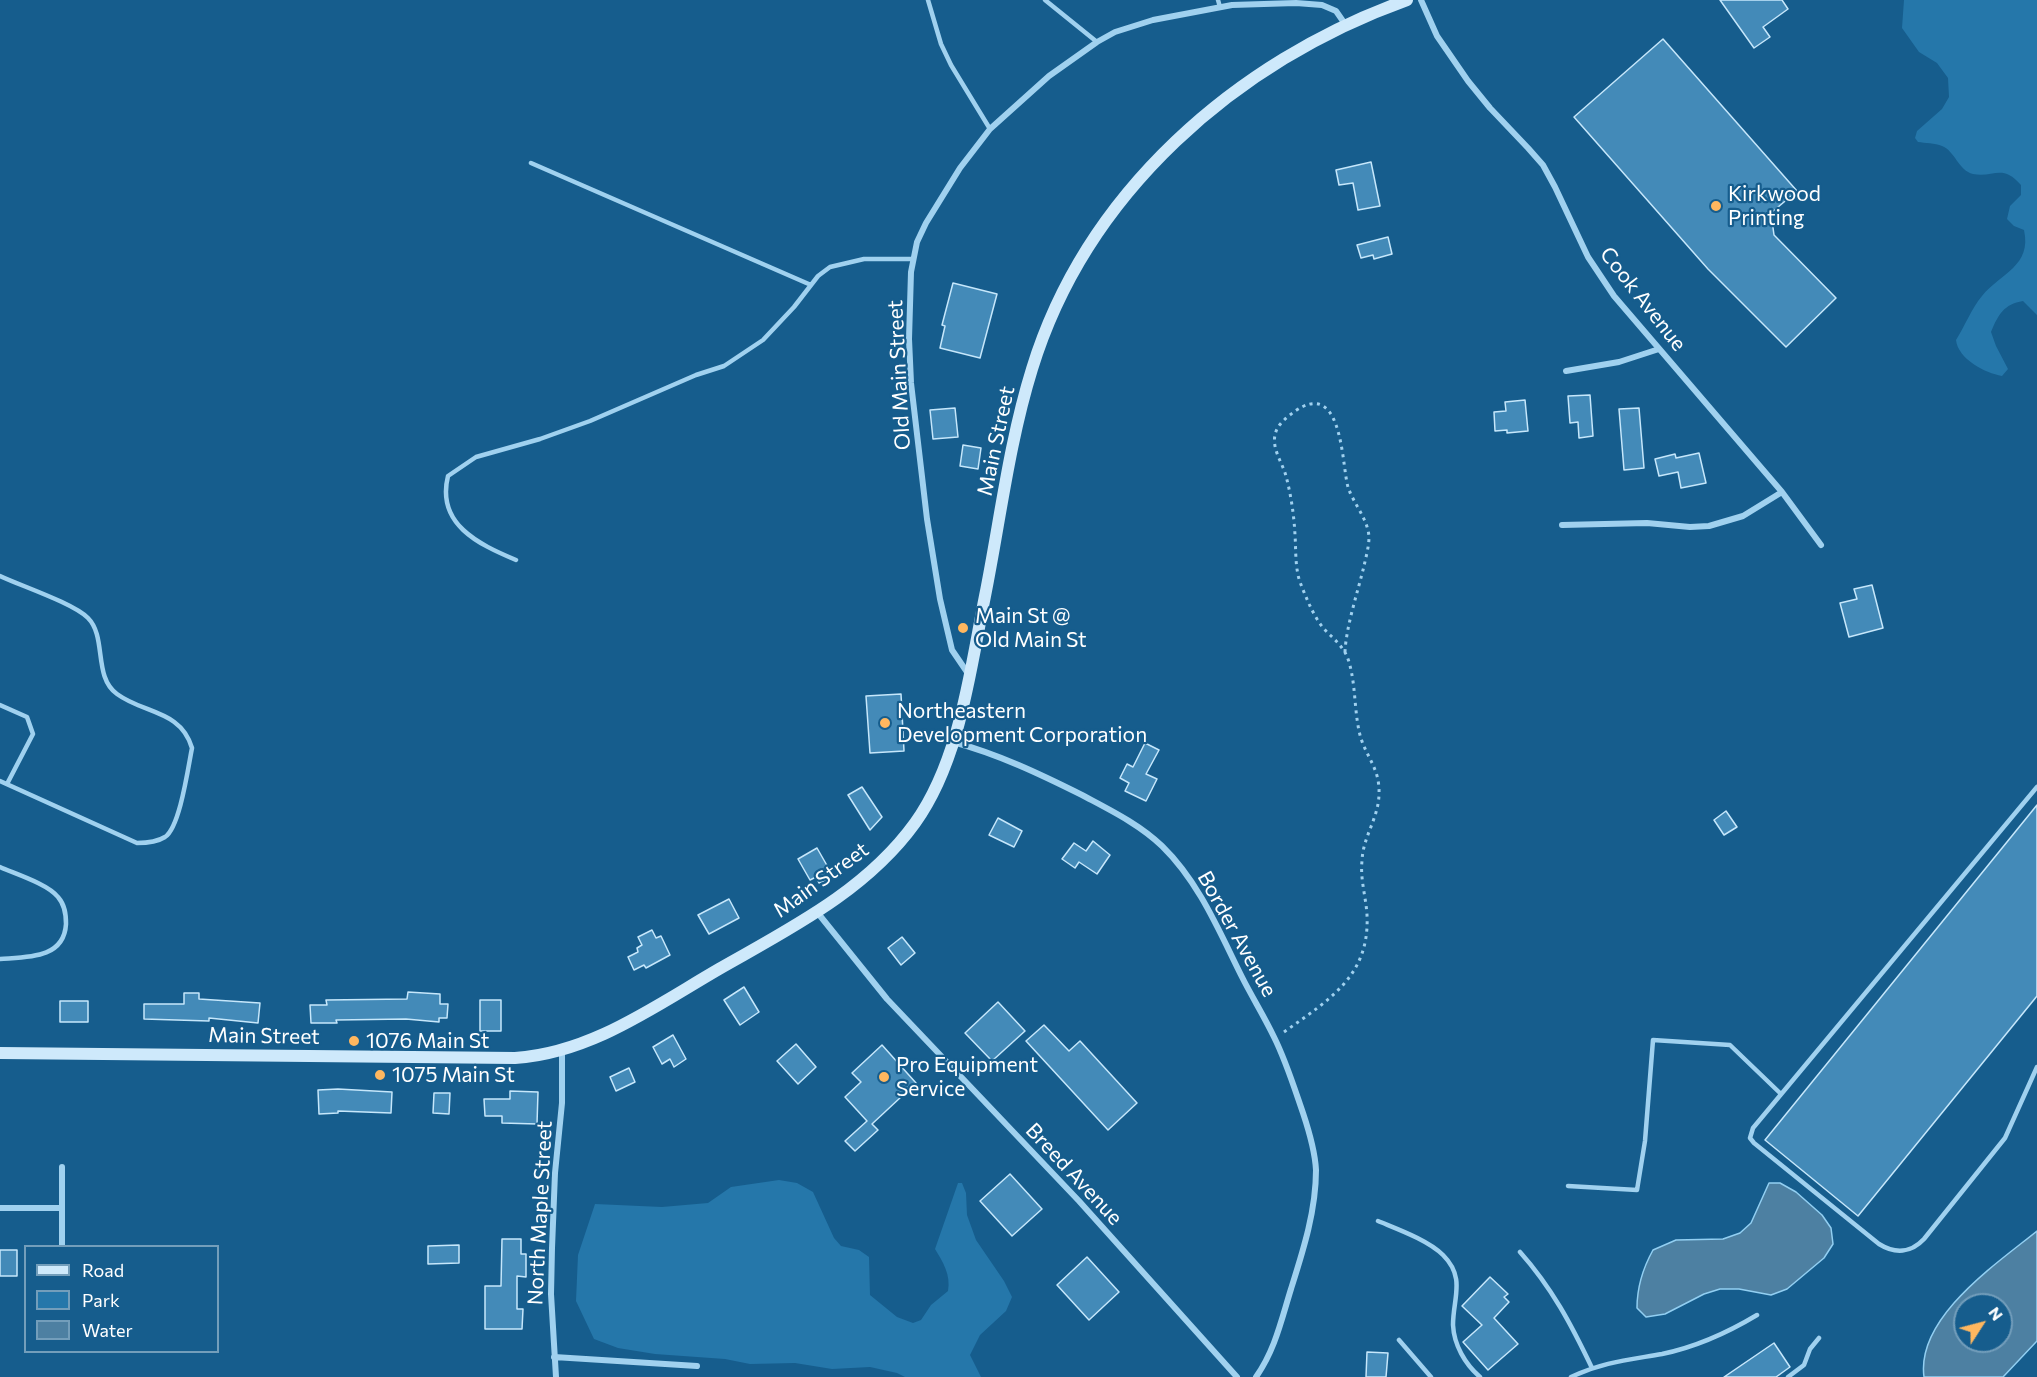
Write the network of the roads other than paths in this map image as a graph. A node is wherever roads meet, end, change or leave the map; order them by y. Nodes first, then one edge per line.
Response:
1 (928, 0) edge
2 (1045, 0) edge
3 (1407, 0) edge
4 (1421, 0) edge
5 (1262, 2) edge
6 (1219, 3) edge
7 (1346, 24) junction
8 (1097, 42) junction
9 (990, 129) junction
10 (531, 163) dead end
11 (913, 260) junction
12 (811, 285) junction
13 (1659, 349) junction
14 (1566, 371) dead end
15 (1782, 492) junction
16 (1562, 525) dead end
17 (1821, 545) dead end
18 (516, 560) dead end
19 (0, 576) edge
20 (969, 675) junction
21 (0, 705) edge
22 (952, 741) junction
23 (0, 781) edge
24 (7, 784) junction
25 (2037, 787) edge
26 (0, 867) edge
27 (817, 911) junction
28 (0, 959) edge
29 (562, 1051) junction
30 (0, 1053) edge
31 (2037, 1067) edge
32 (1781, 1094) junction
33 (62, 1167) dead end
34 (1568, 1186) dead end
35 (0, 1208) edge
36 (62, 1208) junction
37 (1378, 1221) dead end
38 (62, 1245) edge
39 (1520, 1252) dead end
40 (1757, 1316) dead end
41 (1819, 1338) dead end
42 (1398, 1340) dead end
43 (554, 1357) junction
44 (697, 1366) dead end
45 (1592, 1368) junction
46 (556, 1377) edge
47 (1238, 1377) edge
48 (1256, 1377) edge
49 (1431, 1377) edge
50 (1479, 1377) edge
51 (1571, 1377) edge
52 (1788, 1377) edge

1 - 9 lane
2 - 8 lane
3 - 7 main road, Main Street
4 - 13 street, Cook Avenue
5 - 6 street, Old Main Street
5 - 7 street, Old Main Street
6 - 8 street, Old Main Street
7 - 20 main road, Main Street
8 - 9 street, Old Main Street
9 - 11 street, Old Main Street
10 - 12 lane
11 - 12 lane
11 - 20 street, Old Main Street
12 - 18 lane
13 - 14 street
13 - 15 street, Cook Avenue
15 - 16 street
15 - 17 street, Cook Avenue
19 - 24 lane
20 - 22 main road, Main Street
21 - 24 lane
22 - 27 main road, Main Street
22 - 48 street, Border Avenue
23 - 24 lane
25 - 32 lane
26 - 28 lane
27 - 29 main road, Main Street
27 - 47 street, Breed Avenue
29 - 30 main road, Main Street
29 - 43 street, North Maple Street
31 - 32 lane
32 - 34 lane
33 - 36 street
35 - 36 street
36 - 38 street
37 - 50 lane
39 - 45 lane
40 - 45 lane
41 - 52 lane
42 - 49 lane
43 - 44 street
43 - 46 street, North Maple Street
45 - 51 lane

